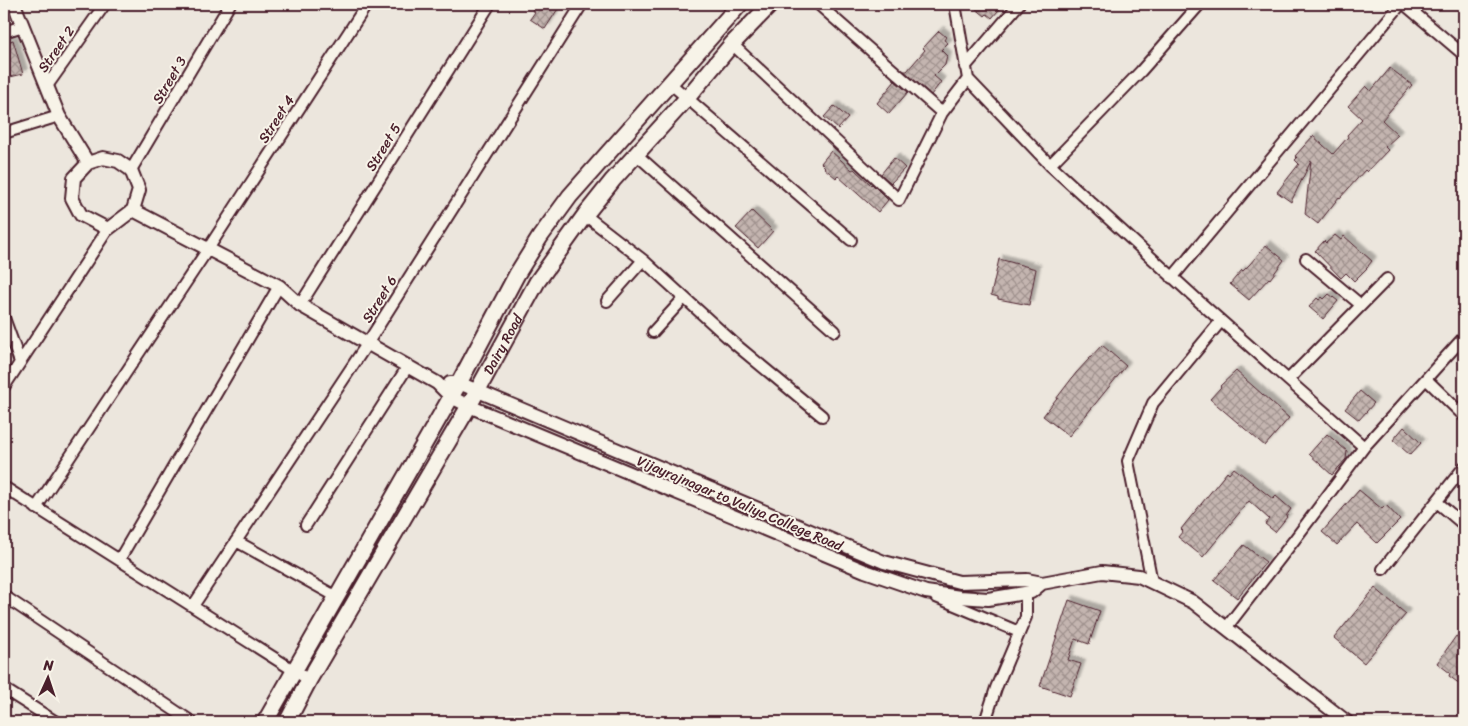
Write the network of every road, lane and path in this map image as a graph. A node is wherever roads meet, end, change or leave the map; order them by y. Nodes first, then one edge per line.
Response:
1 (14, 4) edge
2 (105, 4) edge
3 (230, 4) edge
4 (367, 4) edge
5 (490, 4) edge
6 (582, 4) edge
7 (740, 4) edge
8 (771, 4) edge
9 (818, 4) edge
10 (955, 4) edge
11 (1019, 4) edge
12 (1200, 4) edge
13 (1403, 4) edge
14 (24, 26) junction
15 (4, 32) edge
16 (732, 44) junction
17 (1464, 55) edge
18 (965, 67) junction
19 (968, 79) junction
20 (671, 84) junction
21 (47, 86) junction
22 (688, 97) junction
23 (942, 113) junction
24 (59, 116) junction
25 (4, 133) edge
26 (636, 154) junction
27 (88, 163) junction
28 (1050, 165) junction
29 (131, 170) junction
30 (133, 210) junction
31 (585, 216) junction
32 (108, 229) junction
33 (850, 240) dead end
34 (208, 249) junction
35 (1306, 259) dead end
36 (643, 260) junction
37 (1172, 278) junction
38 (1387, 279) dead end
39 (279, 286) junction
40 (684, 298) junction
41 (607, 301) dead end
42 (300, 305) junction
43 (1361, 305) junction
44 (4, 318) edge
45 (1221, 321) junction
46 (835, 331) dead end
47 (653, 332) dead end
48 (1464, 338) edge
49 (367, 344) junction
50 (20, 362) junction
51 (408, 366) junction
52 (1426, 379) junction
53 (1288, 380) junction
54 (437, 383) junction
55 (459, 383) junction
56 (4, 387) edge
57 (477, 392) junction
58 (451, 396) junction
59 (469, 406) junction
60 (822, 416) dead end
61 (1464, 416) edge
62 (1364, 447) junction
63 (1464, 467) edge
64 (4, 487) edge
65 (1437, 502) junction
66 (36, 508) junction
67 (306, 524) dead end
68 (1464, 525) edge
69 (236, 541) junction
70 (119, 560) junction
71 (1383, 569) dead end
72 (1152, 582) junction
73 (1042, 583) junction
74 (926, 592) junction
75 (1026, 593) junction
76 (4, 596) edge
77 (337, 598) junction
78 (193, 606) junction
79 (1226, 628) junction
80 (1019, 632) junction
81 (295, 669) junction
82 (310, 680) junction
83 (4, 688) edge
84 (56, 722) edge
85 (192, 722) edge
86 (265, 722) edge
87 (287, 722) edge
88 (985, 722) edge
89 (1347, 722) edge

1 - 14 street
2 - 21 street, Street 2
3 - 29 street, Street 3
4 - 34 street, Street 4
5 - 42 street, Street 5
6 - 49 street, Street 6
7 - 20 main road, Dairy Road
8 - 16 main road, Dairy Road
9 - 23 street
10 - 18 street
11 - 18 street
12 - 28 street
13 - 17 street
13 - 37 street
14 - 15 street
14 - 21 street
16 - 22 main road, Dairy Road
16 - 23 street
18 - 19 street
19 - 23 street
19 - 28 street
20 - 22 street
20 - 55 main road, Dairy Road
21 - 24 street
22 - 26 main road, Dairy Road
22 - 33 street
24 - 25 street
24 - 27 street
26 - 31 main road, Dairy Road
26 - 46 street
27 - 29 street
27 - 32 street
28 - 37 street
29 - 30 street
30 - 32 street
30 - 34 street, Vijayrajnagar to Valiya College Road
31 - 36 street
31 - 57 main road, Dairy Road
32 - 50 street
34 - 39 street, Vijayrajnagar to Valiya College Road
34 - 66 street, Street 4
35 - 43 street
36 - 40 street
36 - 41 street
37 - 45 street
38 - 43 street
39 - 42 street, Vijayrajnagar to Valiya College Road
39 - 70 street
40 - 47 street
40 - 60 street
42 - 49 street, Vijayrajnagar to Valiya College Road
43 - 53 street
44 - 50 street
45 - 53 street
45 - 72 street
48 - 52 street
49 - 51 street, Vijayrajnagar to Valiya College Road
49 - 69 street, Street 6
50 - 56 street
51 - 54 street, Vijayrajnagar to Valiya College Road
51 - 67 street
52 - 61 street
52 - 62 street
53 - 62 street
54 - 55 street, Vijayrajnagar to Valiya College Road
54 - 58 street, Vijayrajnagar to Valiya College Road
55 - 57 street, Vijayrajnagar to Valiya College Road
55 - 58 main road, Dairy Road
57 - 59 main road, Dairy Road
57 - 73 street, Vijayrajnagar to Valiya College Road
58 - 59 street, Vijayrajnagar to Valiya College Road
58 - 77 main road, Dairy Road
59 - 74 street, Vijayrajnagar to Valiya College Road
59 - 82 main road, Dairy Road
62 - 79 street
63 - 65 street
64 - 66 street
65 - 68 street
65 - 71 street
66 - 70 street
69 - 77 street
69 - 78 street, Street 6
70 - 78 street
72 - 73 street, Vijayrajnagar to Valiya College Road
72 - 79 street, Vijayrajnagar to Valiya College Road
73 - 75 street, Vijayrajnagar to Valiya College Road
74 - 75 street, Vijayrajnagar to Valiya College Road
74 - 80 street
75 - 80 street
76 - 85 street
77 - 81 main road, Dairy Road
78 - 81 street
79 - 89 street, Vijayrajnagar to Valiya College Road
80 - 88 street
81 - 82 street
81 - 86 main road, Dairy Road
82 - 87 main road, Dairy Road
83 - 84 street

